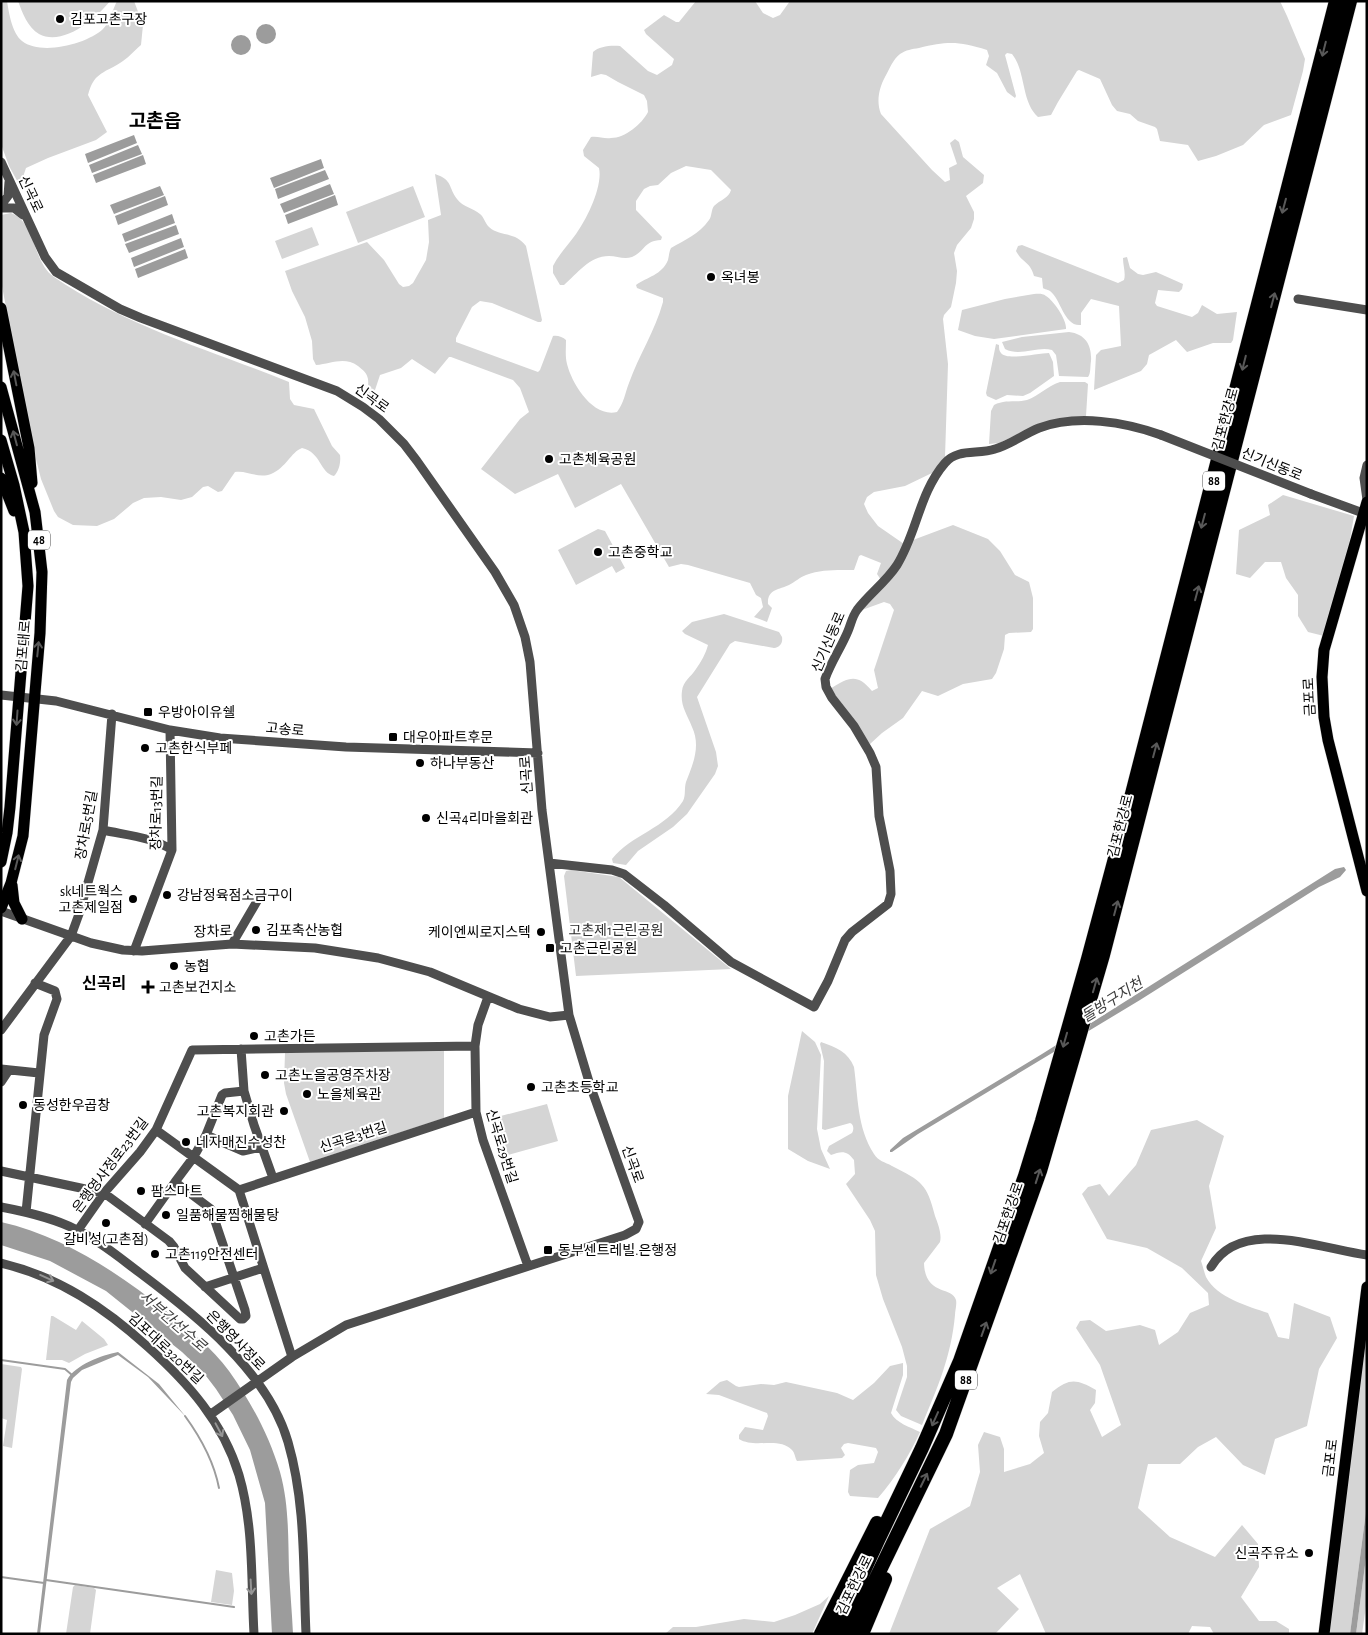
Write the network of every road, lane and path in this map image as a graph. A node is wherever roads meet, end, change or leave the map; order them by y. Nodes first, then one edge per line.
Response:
1 (1336, 1) edge
2 (1350, 1) edge
3 (1, 162) edge
4 (8, 179) junction
5 (1, 206) edge
6 (27, 218) junction
7 (1298, 299) dead end
8 (1, 308) edge
9 (1367, 310) edge
10 (1, 387) edge
11 (1, 440) edge
12 (1367, 465) edge
13 (1, 478) edge
14 (1365, 505) edge
15 (35, 512) junction
16 (24, 532) junction
17 (1, 695) edge
18 (18, 697) junction
19 (33, 698) junction
20 (112, 714) junction
21 (170, 730) junction
22 (538, 753) junction
23 (102, 830) junction
24 (172, 850) junction
25 (1, 862) edge
26 (549, 863) junction
27 (11, 883) junction
28 (1367, 891) edge
29 (260, 896) dead end
30 (1, 910) edge
31 (22, 918) junction
32 (71, 936) junction
33 (232, 944) junction
34 (134, 951) junction
35 (35, 983) junction
36 (488, 997) junction
37 (568, 1015) junction
38 (1, 1030) edge
39 (475, 1046) junction
40 (241, 1050) junction
41 (5, 1069) edge
42 (40, 1073) junction
43 (1, 1082) edge
44 (244, 1091) junction
45 (476, 1112) junction
46 (156, 1130) junction
47 (206, 1135) junction
48 (262, 1147) junction
49 (193, 1158) junction
50 (1, 1171) edge
51 (30, 1176) junction
52 (273, 1178) junction
53 (176, 1182) junction
54 (239, 1190) junction
55 (104, 1192) junction
56 (1, 1208) edge
57 (26, 1212) junction
58 (145, 1224) junction
59 (78, 1230) junction
60 (1367, 1255) edge
61 (1, 1263) edge
62 (528, 1266) junction
63 (1210, 1267) dead end
64 (263, 1268) junction
65 (234, 1278) junction
66 (205, 1287) junction
67 (1367, 1287) edge
68 (292, 1357) junction
69 (254, 1385) junction
70 (214, 1412) junction
71 (922, 1448) junction
72 (913, 1503) junction
73 (254, 1634) edge
74 (306, 1634) edge
75 (821, 1634) edge
76 (835, 1634) edge
77 (849, 1634) edge
78 (862, 1634) edge
79 (1324, 1634) edge

1 -> 71 highway, 김포한강로 / 88
72 -> 2 highway, 김포한강로 / 88
3 - 4 street, 신곡로
4 - 5 street
4 - 6 street, 신곡로
5 - 6 street
6 - 22 street, 신곡로
7 - 9 street
15 -> 8 main road
15 -> 10 main road, 김포대로 / 48
11 - 16 main road, 김포대로 / 48
12 - 14 street
13 - 16 main road
14 - 26 street, 신기신동로, bridge
14 - 28 main road, 금포로
19 -> 15 main road, 김포대로 / 48
16 - 18 main road, 김포대로 / 48
17 - 18 street, 고송로
18 - 19 street, 고송로
18 -> 25 main road, 김포대로 / 48
19 - 20 street, 고송로
27 -> 19 main road, 김포대로 / 48
20 - 21 street, 고송로
20 - 23 street, 장차로5번길
21 - 22 street, 고송로
21 - 24 street, 장차로13번길
22 - 26 street, 신곡로
23 - 24 street
23 - 32 street, 장차로5번길
24 - 34 street, 장차로13번길
26 - 37 street, 신곡로
27 - 30 main road, 김포대로 / 48
27 - 31 main road
29 - 33 street
30 - 31 street, 장차로
31 - 32 street, 장차로
32 - 34 street, 장차로
32 - 35 street, 장차로5번길
33 - 34 street, 장차로
33 - 36 street, 장차로
35 - 38 street, 장차로5번길
35 - 42 street
36 - 37 street
36 - 39 street, 신곡로29번길
37 - 62 street, 신곡로
39 - 40 street, 은행영사정로23번길
39 - 45 street, 신곡로29번길
40 - 44 street
40 - 46 street, 은행영사정로23번길
41 - 42 street
41 - 43 street
42 - 51 street
44 - 47 street
44 - 48 street
45 - 52 street, 신곡로3번길
45 - 62 street, 신곡로29번길
46 - 49 street
46 - 55 street, 은행영사정로23번길
47 - 48 street
47 - 49 street
48 - 52 street
49 - 53 street
49 - 54 street
50 - 51 street
51 - 55 street
51 - 57 street
52 - 54 street, 신곡로3번길
53 - 58 street
53 - 65 street
54 - 64 street
55 - 58 street
55 - 59 street, 은행영사정로23번길
56 - 57 street, 은행영사정로
57 - 59 street, 은행영사정로
58 - 66 street
59 - 69 street, 은행영사정로
60 - 63 street
61 -> 70 street, 김포대로320번길
62 - 68 street, 신곡로
64 - 65 street
64 - 68 street
65 - 66 street
65 - 66 street
67 - 79 main road, 금포로
68 - 69 street, 신곡로
69 - 70 street, 신곡로
69 - 74 street, 은행영사정로
70 -> 73 street, 김포대로320번길
71 - 75 highway
71 - 76 highway, 김포한강로 / 88
72 - 77 highway, 김포한강로 / 88
72 - 78 highway

